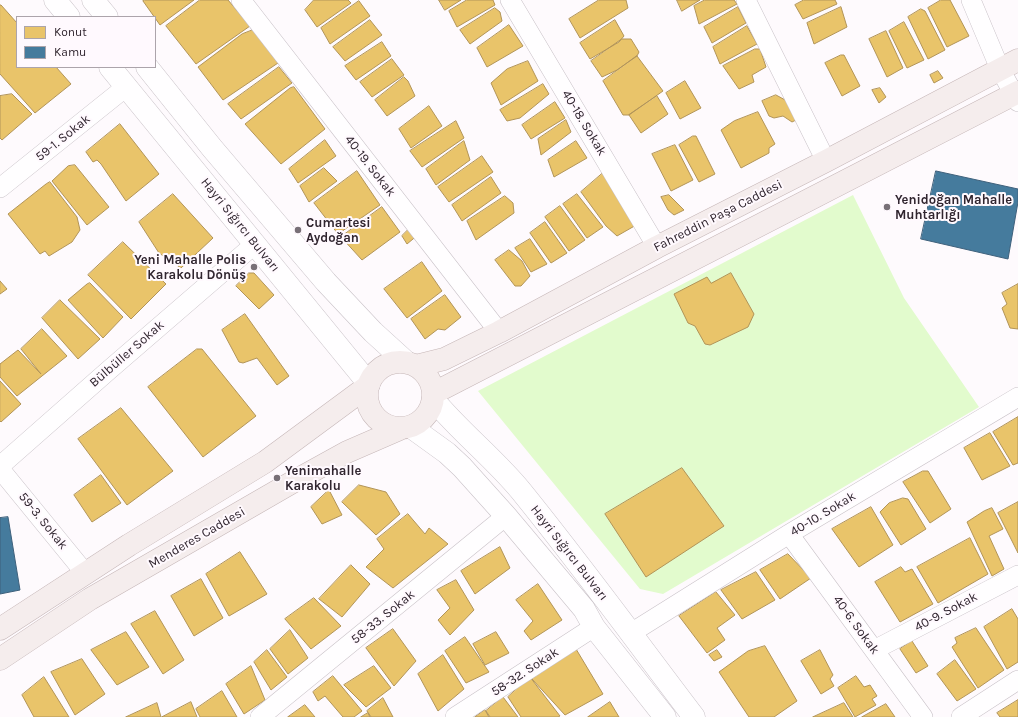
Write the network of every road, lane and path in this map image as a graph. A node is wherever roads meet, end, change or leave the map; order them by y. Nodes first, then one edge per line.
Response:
1 (55, 0) edge
2 (93, 0) edge
3 (241, 0) edge
4 (510, 0) edge
5 (746, 0) edge
6 (972, 0) edge
7 (68, 16) edge
8 (106, 16) edge
9 (1009, 64) edge
10 (111, 68) edge
11 (148, 68) edge
12 (126, 87) junction
13 (1017, 96) edge
14 (826, 161) junction
15 (0, 188) edge
16 (255, 244) junction
17 (657, 247) junction
18 (499, 332) junction
19 (411, 364) junction
20 (369, 385) junction
21 (434, 396) junction
22 (1018, 397) edge
23 (406, 428) junction
24 (0, 467) edge
25 (506, 516) junction
26 (789, 534) junction
27 (85, 573) junction
28 (1017, 577) edge
29 (594, 627) junction
30 (0, 629) edge
31 (631, 634) junction
32 (874, 650) junction
33 (0, 659) edge
34 (1018, 680) edge
35 (260, 717) edge
36 (455, 717) edge
37 (665, 717) edge
38 (694, 717) edge
39 (923, 717) edge
40 (961, 717) edge

1 - 7 street
2 - 8 street
3 - 18 street, 40-19. Sokak
4 - 17 street, 40-18. Sokak
5 - 14 street
6 - 9 street
9 - 13 street
9 - 14 main road, Fahreddin Paşa Caddesi
10 - 12 street, Hayri Sığırcı Bulvarı
11 - 19 street, Hayri Sığırcı Bulvarı
12 - 15 street, 59-1. Sokak
12 - 16 street, Hayri Sığırcı Bulvarı
13 - 21 main road, Fahreddin Paşa Caddesi
14 - 17 main road, Fahreddin Paşa Caddesi
16 - 20 street, Hayri Sığırcı Bulvarı
16 - 24 street, Bülbüller Sokak
17 - 18 main road, Fahreddin Paşa Caddesi
18 - 19 main road, Fahreddin Paşa Caddesi
19 - 20 main road
19 - 21 main road
20 - 23 main road
20 - 27 main road
21 - 23 main road
21 - 31 street, Hayri Sığırcı Bulvarı
22 - 26 street, 40-10. Sokak
23 - 25 street, Hayri Sığırcı Bulvarı
23 - 33 main road, Menderes Caddesi
24 - 27 street, 59-3. Sokak
25 - 29 street, Hayri Sığırcı Bulvarı
25 - 35 street, 58-33. Sokak
26 - 31 street, 40-10. Sokak
26 - 32 street, 40-6. Sokak
27 - 30 main road
28 - 32 street, 40-9. Sokak
29 - 36 street, 58-32. Sokak
29 - 37 street, Hayri Sığırcı Bulvarı
31 - 38 street, Hayri Sığırcı Bulvarı
32 - 39 street, 40-6. Sokak
34 - 40 street

